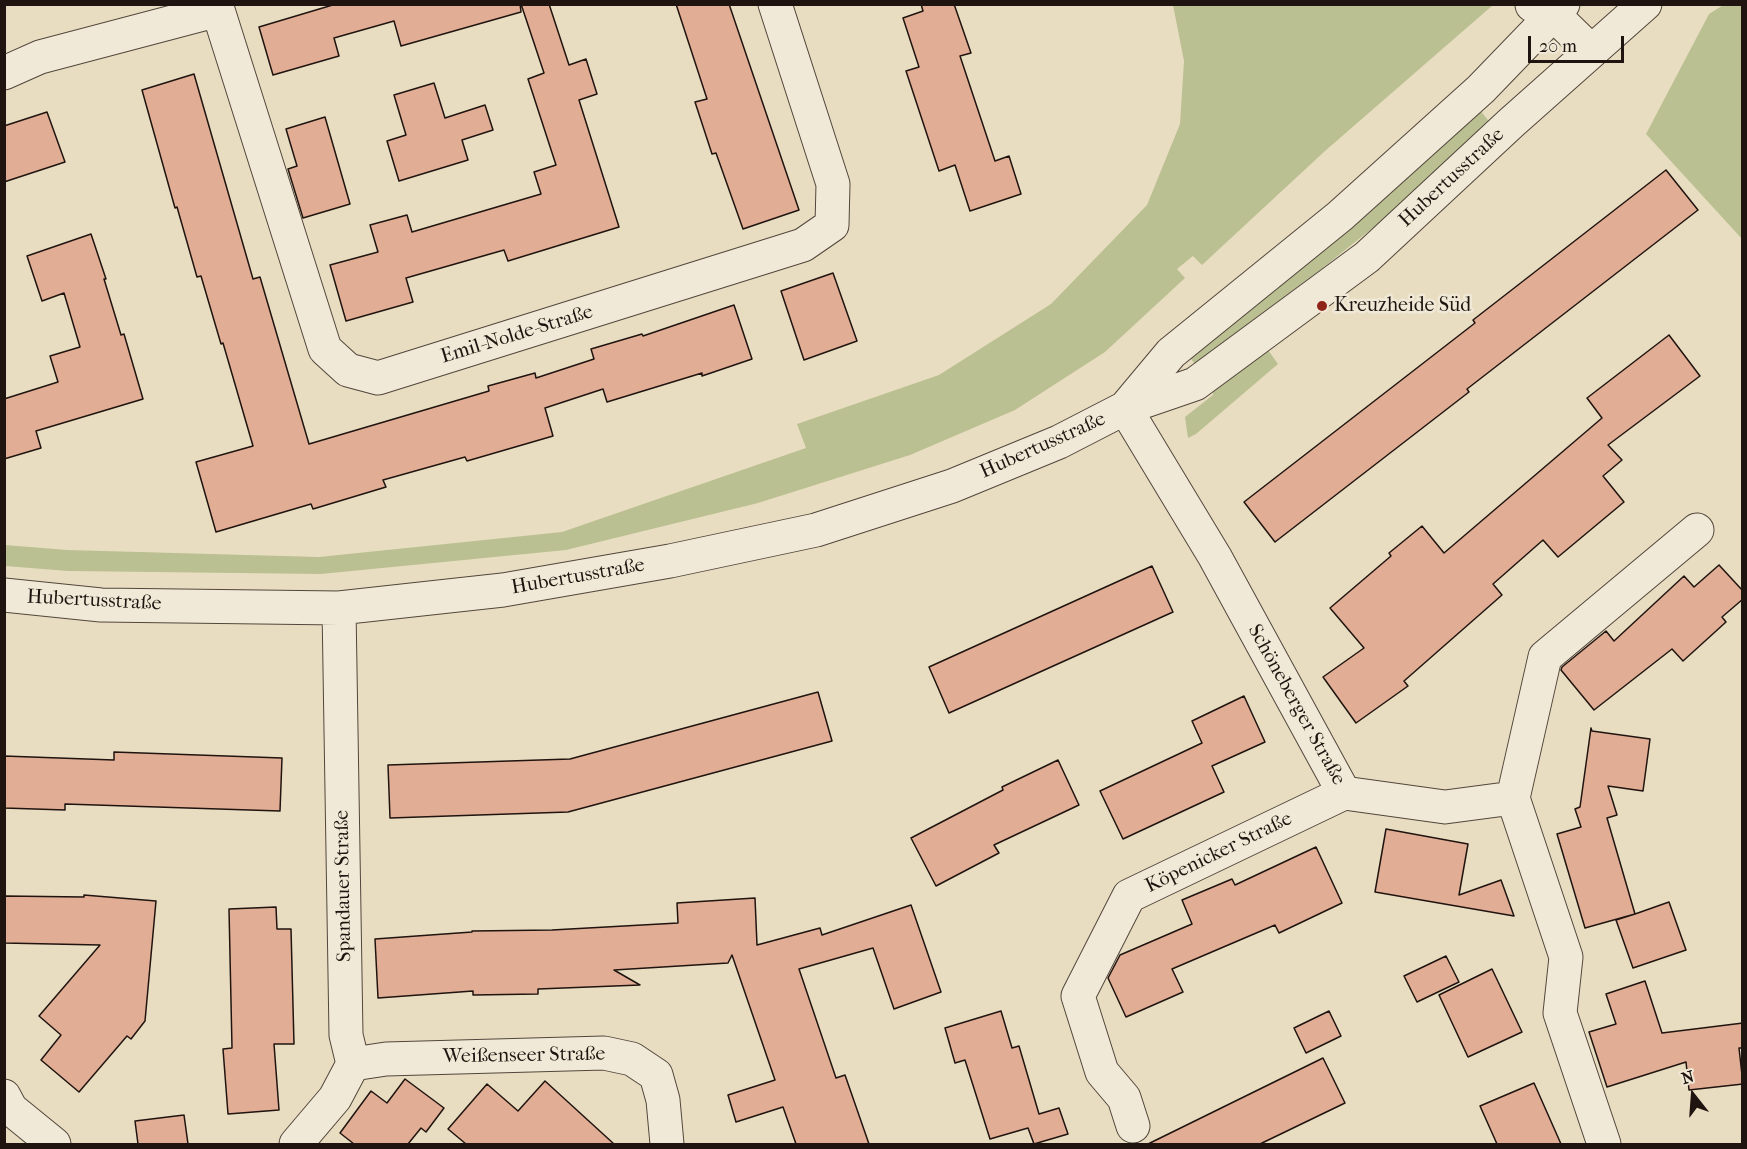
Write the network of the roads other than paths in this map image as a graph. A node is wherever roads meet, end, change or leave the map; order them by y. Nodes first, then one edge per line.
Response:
1 (775, 4) edge
2 (1645, 4) edge
3 (227, 7) edge
4 (1549, 7) edge
5 (1591, 51) junction
6 (4, 73) edge
7 (1125, 408) junction
8 (1162, 468) joint
9 (1697, 530) dead end
10 (4, 595) edge
11 (339, 608) junction
12 (1344, 793) junction
13 (1513, 798) junction
14 (353, 1064) junction
15 (4, 1096) edge
16 (1133, 1126) dead end
17 (54, 1144) edge
18 (296, 1144) edge
19 (667, 1144) edge
20 (1604, 1144) edge

1 - 3 street, Emil-Nolde-Straße
2 - 5 street, Hubertusstraße
3 - 6 street, Emil-Nolde-Straße
4 - 5 street
4 - 7 street, Hubertusstraße
5 - 7 street, Hubertusstraße
7 - 8 street, Hubertusstraße
7 - 11 street, Hubertusstraße
8 - 12 street, Schöneberger Straße
9 - 13 street
10 - 11 street, Hubertusstraße
11 - 14 street, Spandauer Straße
12 - 13 street, Schöneberger Straße
12 - 16 street, Köpenicker Straße
13 - 20 street
14 - 18 street
14 - 19 street, Weißenseer Straße
15 - 17 street

